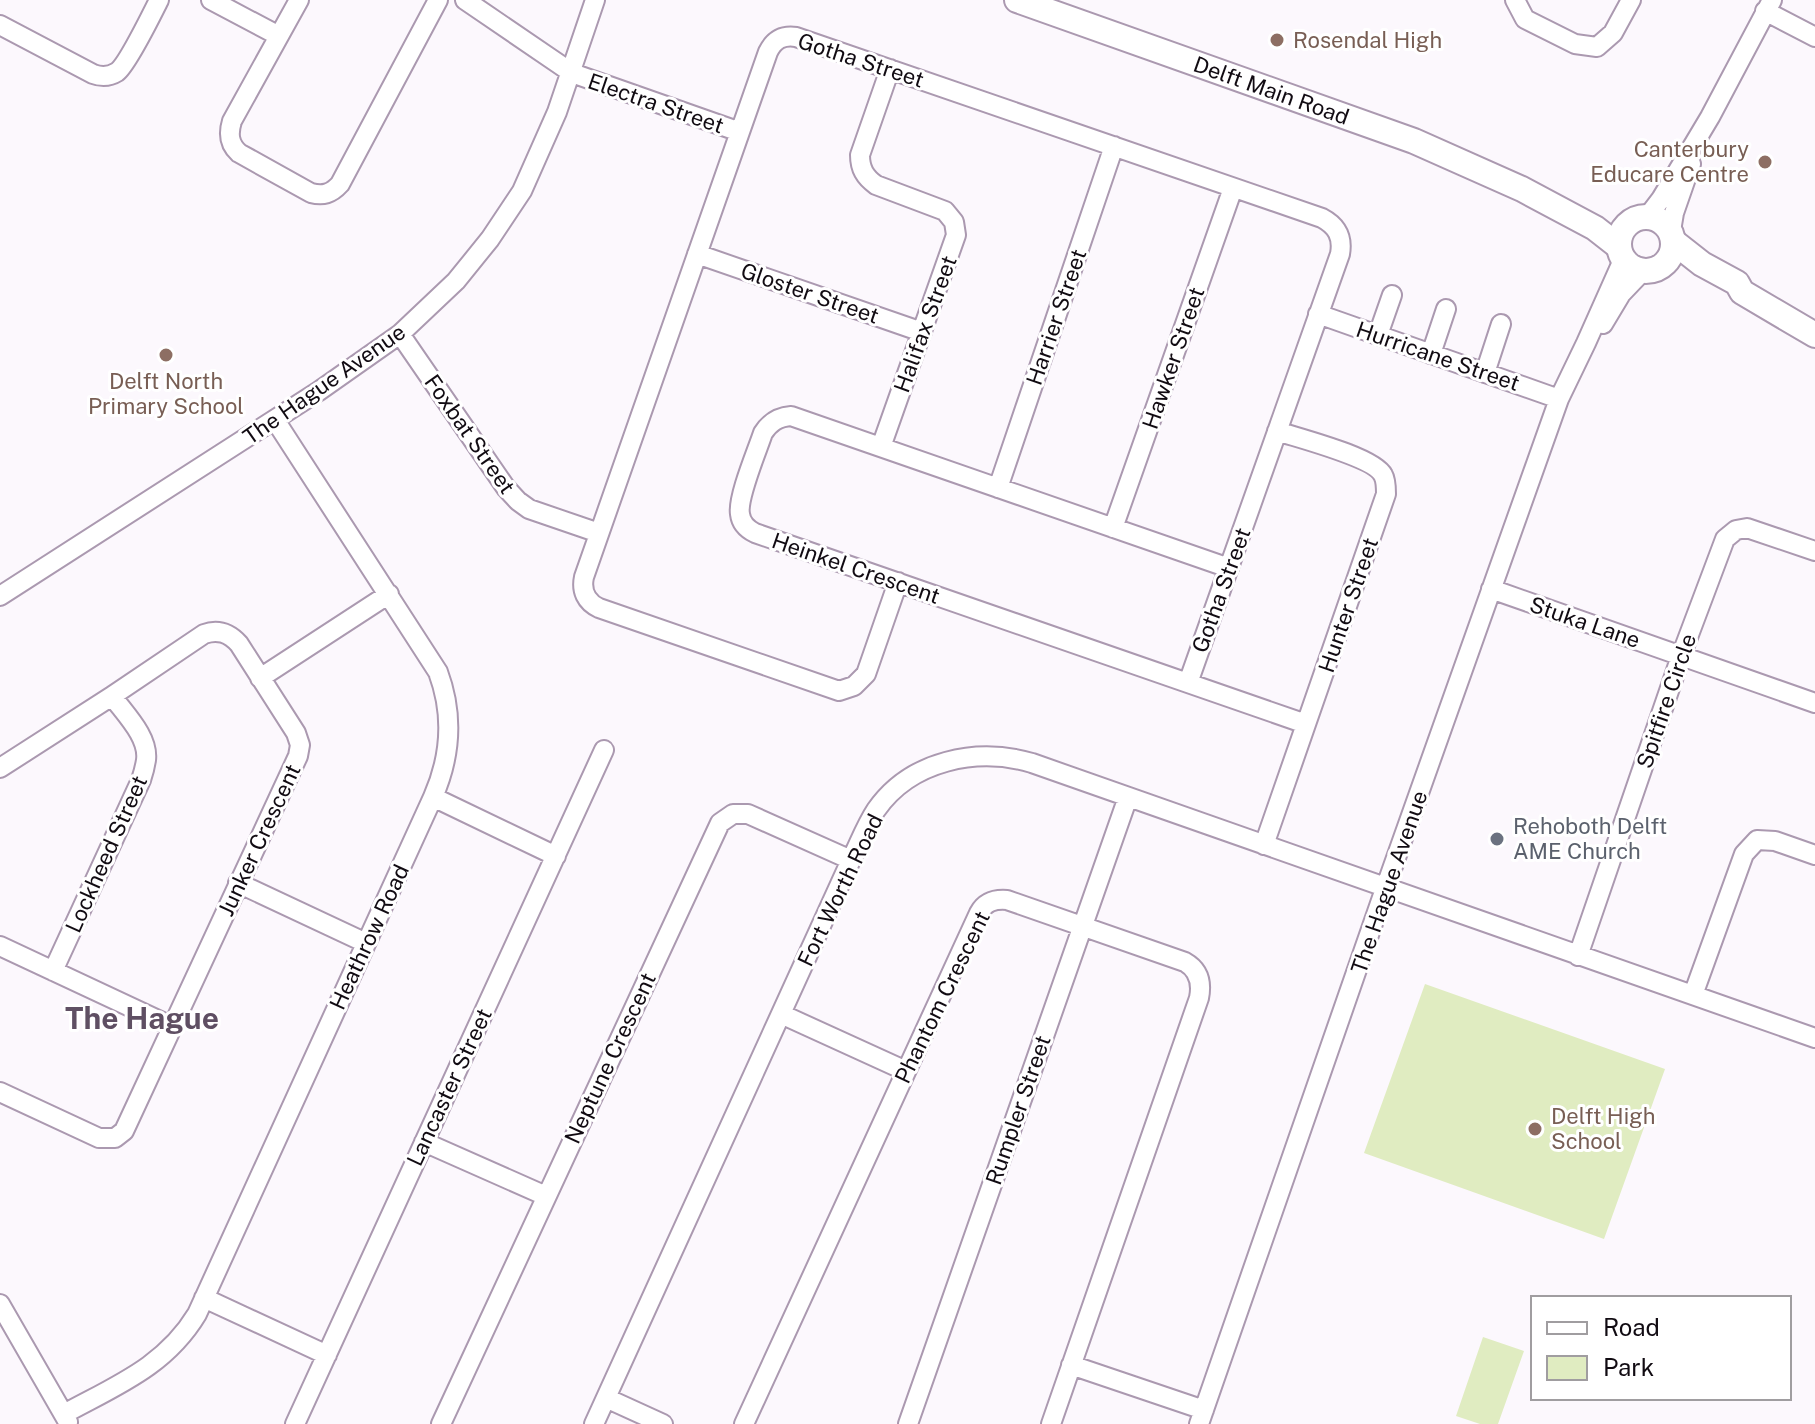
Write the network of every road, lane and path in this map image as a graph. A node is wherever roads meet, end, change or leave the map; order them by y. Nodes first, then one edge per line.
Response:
1 (159, 0) edge
2 (211, 0) edge
3 (299, 0) edge
4 (438, 0) edge
5 (465, 0) edge
6 (595, 0) edge
7 (1017, 0) edge
8 (1515, 0) edge
9 (1631, 0) edge
10 (1768, 6) edge
11 (0, 25) edge
12 (279, 36) junction
13 (1815, 37) edge
14 (890, 69) junction
15 (572, 73) junction
16 (1710, 117) junction
17 (740, 132) junction
18 (1114, 146) junction
19 (1233, 188) junction
20 (1522, 189) junction
21 (1641, 218) junction
22 (1672, 237) junction
23 (697, 254) junction
24 (1636, 261) junction
25 (1742, 292) junction
26 (1392, 295) dead end
27 (1446, 309) dead end
28 (1318, 314) junction
29 (1501, 324) dead end
30 (922, 332) junction
31 (400, 334) junction
32 (1378, 335) junction
33 (1815, 335) edge
34 (1431, 354) junction
35 (1485, 373) junction
36 (1559, 399) junction
37 (275, 420) junction
38 (1277, 431) junction
39 (881, 447) junction
40 (998, 488) junction
41 (1113, 528) junction
42 (599, 533) junction
43 (1815, 551) edge
44 (1229, 568) junction
45 (898, 582) junction
46 (1491, 589) junction
47 (389, 594) junction
48 (0, 596) edge
49 (1681, 656) junction
50 (260, 678) junction
51 (1188, 683) junction
52 (112, 696) junction
53 (1815, 703) edge
54 (1306, 724) junction
55 (604, 750) dead end
56 (0, 768) edge
57 (433, 797) junction
58 (1128, 797) junction
59 (1264, 845) junction
60 (1815, 855) edge
61 (556, 856) junction
62 (851, 860) junction
63 (238, 883) junction
64 (1386, 886) junction
65 (1081, 926) junction
66 (366, 943) junction
67 (0, 946) edge
68 (1578, 956) junction
69 (53, 971) junction
70 (1693, 995) junction
71 (781, 1014) junction
72 (173, 1027) junction
73 (1815, 1038) edge
74 (906, 1071) junction
75 (0, 1092) edge
76 (424, 1142) junction
77 (546, 1196) junction
78 (204, 1298) junction
79 (0, 1304) edge
80 (327, 1355) junction
81 (1071, 1365) junction
82 (606, 1398) junction
83 (1202, 1417) edge
84 (66, 1419) edge
85 (295, 1424) edge
86 (441, 1424) edge
87 (594, 1424) edge
88 (663, 1424) edge
89 (744, 1424) edge
90 (908, 1424) edge
91 (1051, 1424) edge

1 - 11 street
2 - 12 street
3 - 12 street
4 - 12 street
5 - 15 street, Electra Street
6 - 15 street, The Hague Avenue
7 - 20 street, Delft Main Road
8 - 9 street
10 - 13 street
10 - 16 street
14 - 17 street, Gotha Street
14 - 18 street, Gotha Street
14 - 30 street, Halifax Street
15 - 17 street, Electra Street
15 - 31 street, The Hague Avenue
16 - 21 street
16 - 22 street
17 - 23 street, Gotha Street
18 - 19 street, Gotha Street
18 - 40 street, Harrier Street
19 - 28 street, Gotha Street
19 - 41 street, Hawker Street
20 - 21 street, Delft Main Road
20 - 24 street, Delft Main Road
21 - 22 street
21 - 24 street
22 - 24 street
22 - 25 street, Delft Main Road
23 - 30 street, Gloster Street
23 - 42 street, Gotha Street
24 - 25 street, Delft Main Road
24 - 36 street, The Hague Avenue
25 - 33 street, Delft Main Road
26 - 32 street
27 - 34 street
28 - 32 street, Hurricane Street
28 - 38 street, Gotha Street
29 - 35 street
30 - 39 street, Halifax Street
31 - 37 street, The Hague Avenue
31 - 42 street, Foxbat Street
32 - 34 street, Hurricane Street
34 - 35 street, Hurricane Street
35 - 36 street, Hurricane Street
36 - 46 street, The Hague Avenue
37 - 47 street, Heathrow Road
37 - 48 street, The Hague Avenue
38 - 44 street, Gotha Street
38 - 54 street, Hunter Street
39 - 40 street, Heinkel Crescent
39 - 45 street, Heinkel Crescent
40 - 41 street, Heinkel Crescent
41 - 44 street, Heinkel Crescent
42 - 45 street, Gotha Street
43 - 49 street, Spitfire Circle
44 - 51 street, Gotha Street
45 - 51 street, Heinkel Crescent
46 - 49 street, Stuka Lane
46 - 64 street, The Hague Avenue
47 - 50 street
47 - 57 street, Heathrow Road
49 - 53 street, Stuka Lane
49 - 68 street, Spitfire Circle
50 - 52 street, Junker Crescent
50 - 63 street, Junker Crescent
51 - 54 street, Heinkel Crescent
52 - 56 street, Junker Crescent
52 - 69 street, Lockheed Street
54 - 59 street, Hunter Street
55 - 61 street, Lancaster Street
57 - 61 street
57 - 66 street, Heathrow Road
58 - 59 street, Fort Worth Road
58 - 62 street, Fort Worth Road
58 - 65 street, Rumpler Street
59 - 64 street, Fort Worth Road
60 - 70 street
61 - 76 street, Lancaster Street
62 - 71 street, Fort Worth Road
62 - 77 street, Neptune Crescent
63 - 66 street
63 - 72 street, Junker Crescent
64 - 68 street
64 - 83 street, The Hague Avenue
65 - 74 street, Phantom Crescent
65 - 81 street, Phantom Crescent
65 - 90 street, Rumpler Street
66 - 78 street, Heathrow Road
67 - 69 street
68 - 70 street
69 - 72 street
70 - 73 street
71 - 74 street
71 - 82 street, Fort Worth Road
72 - 75 street, Junker Crescent
74 - 89 street, Phantom Crescent
76 - 77 street
76 - 80 street, Lancaster Street
77 - 86 street, Neptune Crescent
78 - 80 street
78 - 84 street, Heathrow Road
79 - 84 street
80 - 85 street, Lancaster Street
81 - 83 street
81 - 91 street, Phantom Crescent
82 - 87 street, Fort Worth Road
82 - 88 street

